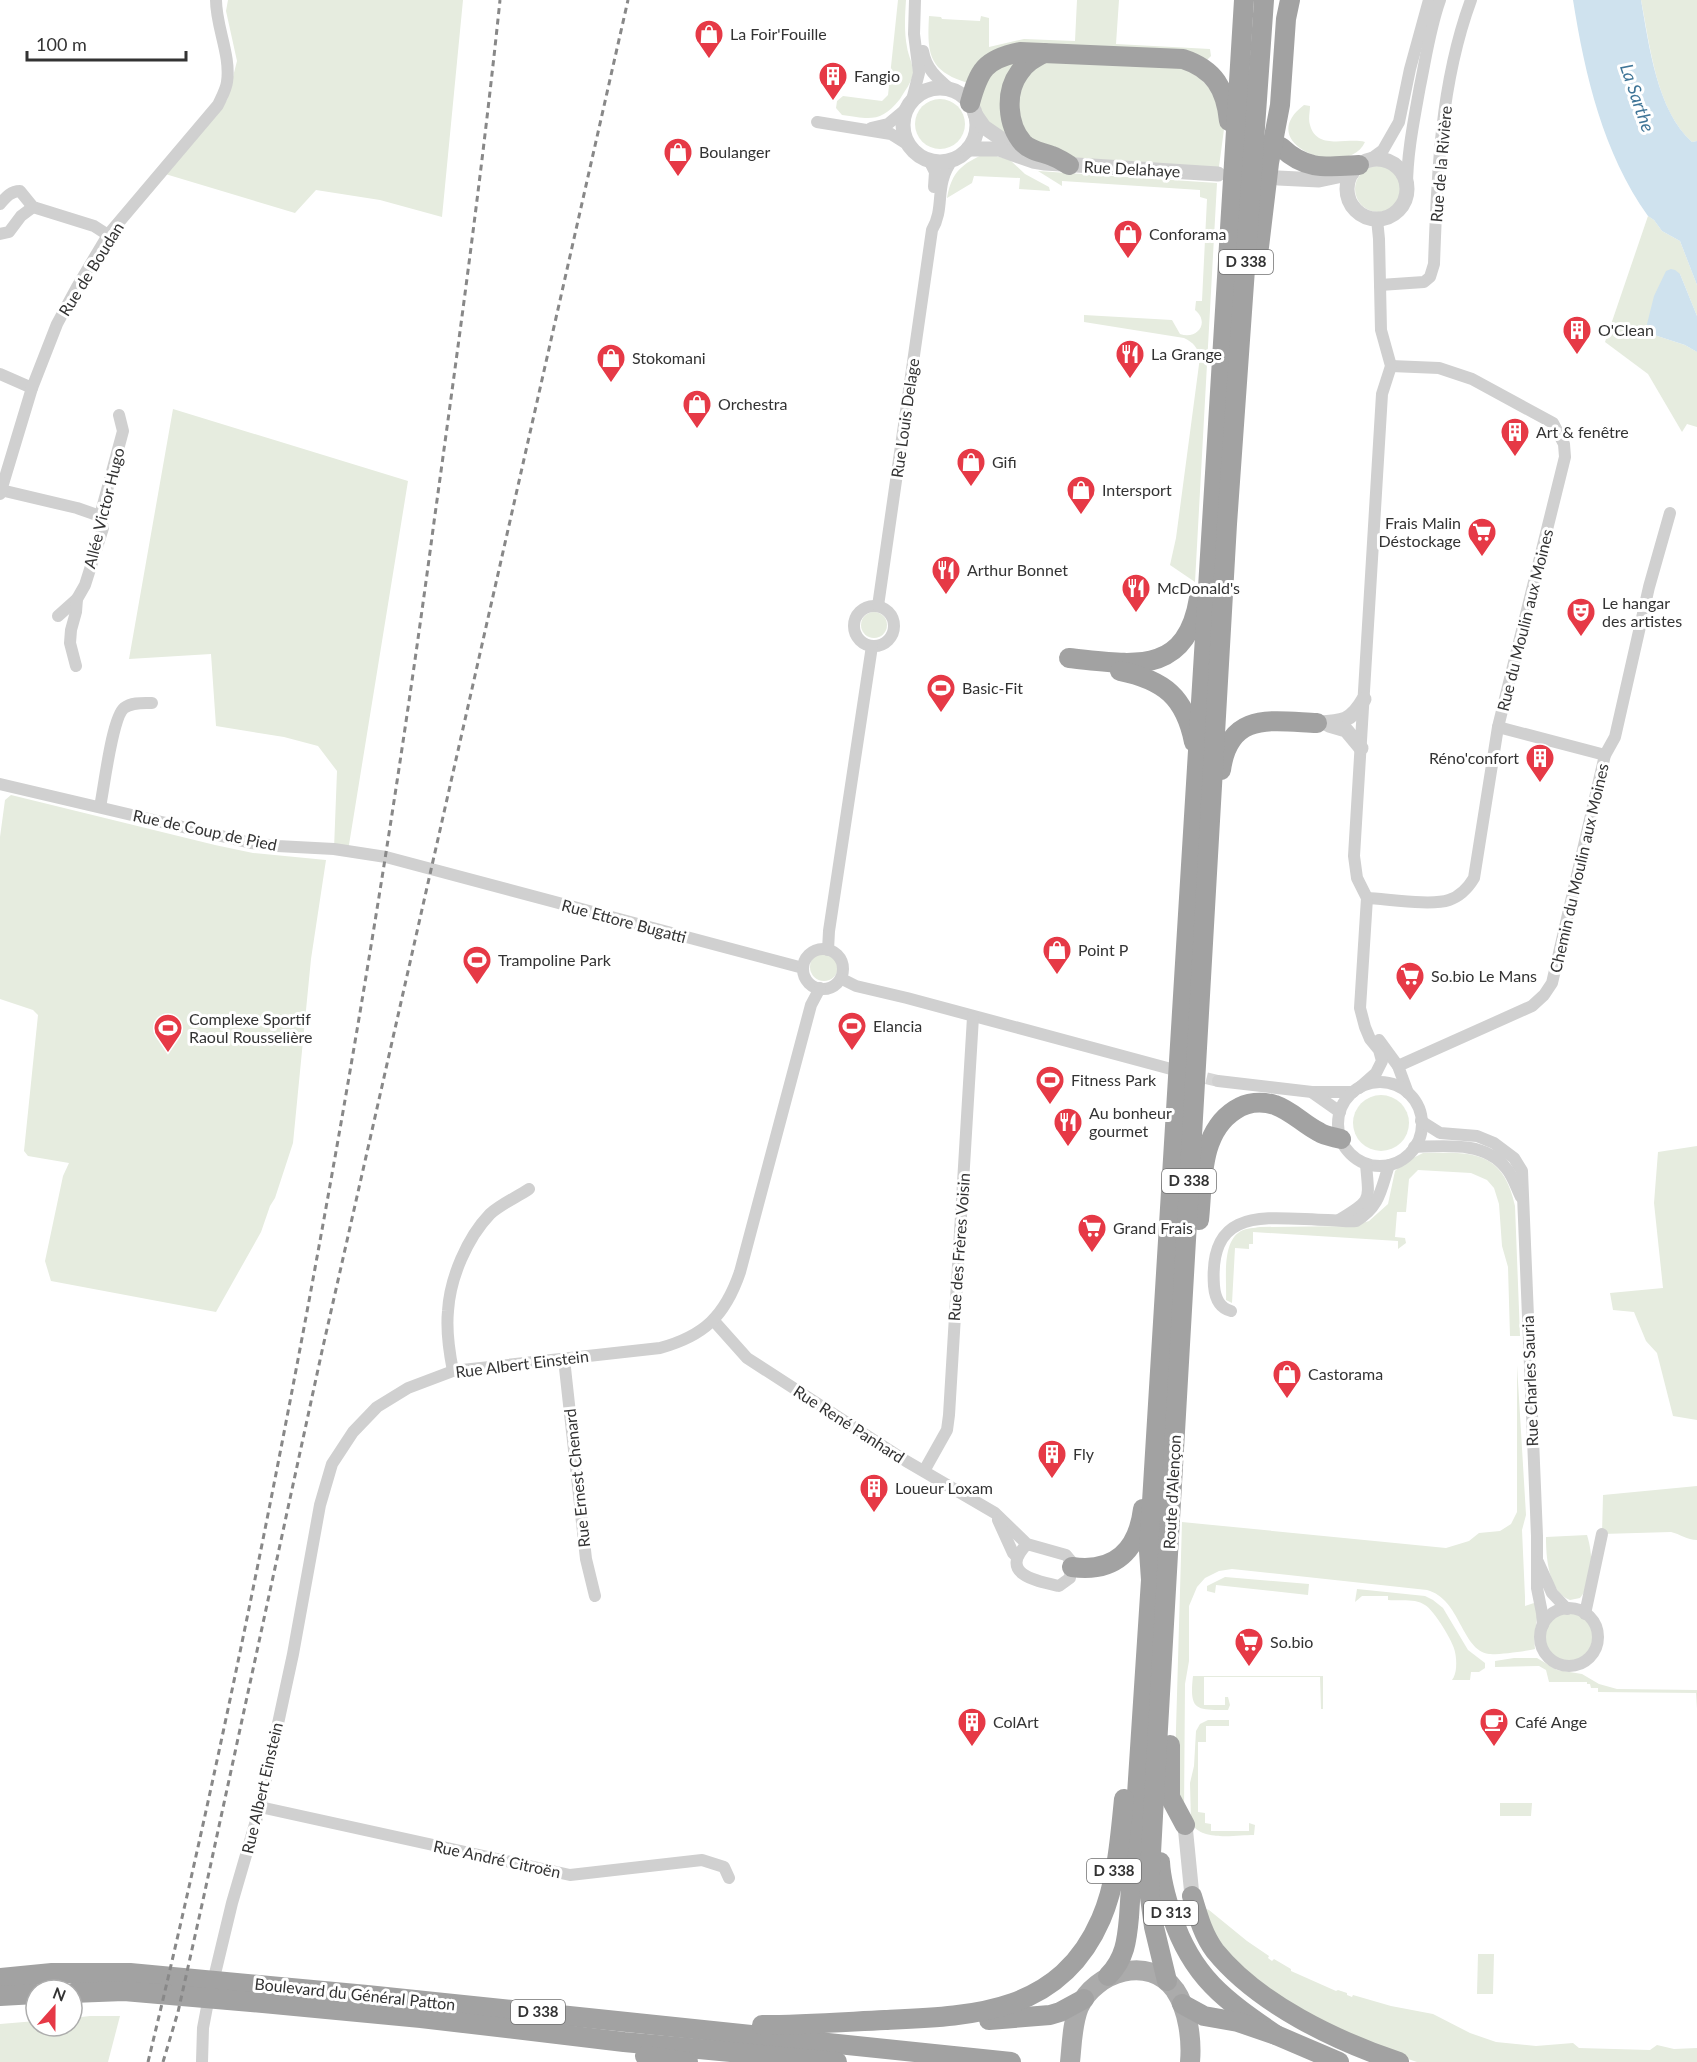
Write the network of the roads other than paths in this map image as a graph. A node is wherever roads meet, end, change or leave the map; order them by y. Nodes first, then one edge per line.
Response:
1 (216, 0) edge
2 (915, 0) edge
3 (922, 0) edge
4 (1244, 0) edge
5 (1264, 0) edge
6 (1273, 0) edge
7 (1290, 0) edge
8 (1429, 0) edge
9 (1440, 0) edge
10 (1471, 0) edge
11 (1044, 53) junction
12 (951, 90) junction
13 (909, 105) junction
14 (1268, 108) dead end
15 (972, 109) junction
16 (817, 122) dead end
17 (849, 127) junction
18 (910, 146) junction
19 (1281, 147) dead end
20 (968, 149) junction
21 (953, 159) junction
22 (930, 160) junction
23 (1045, 163) junction
24 (1069, 165) junction
25 (1360, 166) junction
26 (1218, 174) dead end
27 (1278, 178) dead end
28 (1318, 180) junction
29 (1407, 187) junction
30 (1349, 200) junction
31 (1231, 202) junction
32 (0, 204) edge
33 (33, 207) junction
34 (1377, 219) junction
35 (932, 230) junction
36 (0, 234) edge
37 (108, 235) junction
38 (1380, 285) junction
39 (1391, 366) junction
40 (0, 375) edge
41 (33, 388) junction
42 (119, 415) dead end
43 (1217, 465) junction
44 (0, 492) edge
45 (1670, 513) dead end
46 (100, 516) junction
47 (1227, 524) junction
48 (77, 599) junction
49 (878, 606) junction
50 (58, 616) dead end
51 (872, 646) junction
52 (76, 666) dead end
53 (1364, 699) junction
54 (152, 703) dead end
55 (1317, 723) junction
56 (1498, 727) junction
57 (1361, 748) junction
58 (1605, 755) junction
59 (1198, 760) junction
60 (0, 784) edge
61 (100, 807) junction
62 (446, 872) joint
63 (1367, 898) junction
64 (1202, 949) junction
65 (828, 950) junction
66 (803, 968) junction
67 (842, 979) junction
68 (820, 988) junction
69 (973, 1017) junction
70 (1365, 1027) junction
71 (1398, 1066) junction
72 (1171, 1069) dead end
73 (1218, 1081) tunnel mouth
74 (1356, 1090) junction
75 (1312, 1092) junction
76 (1408, 1093) junction
77 (1340, 1112) junction
78 (1421, 1121) junction
79 (1341, 1139) junction
80 (1414, 1147) junction
81 (1366, 1164) junction
82 (1389, 1165) junction
83 (529, 1189) dead end
84 (1522, 1201) junction
85 (1339, 1220) junction
86 (1231, 1311) dead end
87 (714, 1321) junction
88 (564, 1359) junction
89 (453, 1371) junction
90 (1177, 1414) junction
91 (1156, 1439) junction
92 (924, 1471) junction
93 (995, 1514) junction
94 (1602, 1534) dead end
95 (1027, 1544) junction
96 (1149, 1551) junction
97 (1017, 1557) junction
98 (1537, 1561) junction
99 (1072, 1567) junction
100 (595, 1596) dead end
101 (1567, 1609) junction
102 (1585, 1614) junction
103 (1543, 1625) junction
104 (1161, 1693) junction
105 (1158, 1751) junction
106 (260, 1807) junction
107 (1185, 1825) joint
108 (729, 1878) dead end
109 (1192, 1896) joint
110 (1108, 1976) junction
111 (0, 1978) edge
112 (1167, 1981) junction
113 (127, 1982) junction
114 (84, 1991) edge
115 (265, 1994) junction
116 (24, 1995) edge
117 (0, 1996) edge
118 (1084, 1999) junction
119 (1182, 2004) junction
120 (421, 2018) junction
121 (868, 2021) junction
122 (710, 2030) junction
123 (1276, 2035) junction
124 (1190, 2059) edge
125 (202, 2062) edge
126 (688, 2062) edge
127 (837, 2062) edge
128 (1011, 2062) edge
129 (1070, 2062) edge
130 (1339, 2062) edge
131 (1399, 2062) edge

1 - 37 street, Rue de Boudan
2 - 13 street
3 - 12 street
4 - 31 highway, D 338
5 - 47 highway, D 338
6 - 14 highway
7 - 47 highway
8 - 25 street
9 - 29 street
10 - 38 street, Rue de la Rivière
11 - 15 highway
11 - 24 highway
11 - 31 highway
12 - 13 street
12 - 15 street
13 - 17 street
13 - 18 street
15 - 20 street
15 - 23 street, Rue Delahaye
16 - 17 street
17 - 18 street
18 - 22 street
19 - 25 highway
20 - 21 street
20 - 23 street, Rue Delahaye
21 - 22 street
21 - 35 street, Rue Louis Delage
22 - 35 street, Rue Louis Delage
23 - 24 street, Rue Delahaye
24 - 26 street, Rue Delahaye
25 - 28 street
25 - 29 street
25 - 30 street
27 - 28 street
28 - 30 street
29 - 34 street
30 - 34 street
31 - 43 highway, D 338
32 - 33 street
33 - 36 street
33 - 37 street
34 - 38 street
35 - 49 street, Rue Louis Delage
37 - 41 street, Rue de Boudan
38 - 39 street
39 - 53 street
39 - 56 street, Rue du Moulin aux Moines
40 - 41 street
41 - 44 street, Rue de Boudan
42 - 46 street, Allée Victor Hugo
43 - 59 highway, D 338
43 - 59 highway
44 - 46 street
45 - 58 street, Chemin du Moulin aux Moines
46 - 48 street, Allée Victor Hugo
47 - 64 highway, D 338
48 - 50 street, Allée Victor Hugo
48 - 52 street, Allée Victor Hugo
49 - 51 street
49 - 51 street
51 - 65 street
53 - 55 street
53 - 57 street
54 - 61 street
55 - 57 street
55 - 64 highway
56 - 58 street, Chemin du Moulin aux Moines
56 - 63 street, Rue du Moulin aux Moines
57 - 63 street
58 - 71 street, Chemin du Moulin aux Moines
59 - 91 highway, D 338
60 - 61 street, Rue de Coup de Pied
61 - 62 street, Rue de Coup de Pied
62 - 66 street, Rue Ettore Bugatti
63 - 70 street
64 - 90 highway, D 338
65 - 66 street
65 - 67 street
66 - 68 street
67 - 68 street
67 - 69 street
68 - 87 street, Rue Albert Einstein
69 - 72 street
69 - 92 street, Rue des Frères Voisin
70 - 71 street
70 - 74 street
71 - 76 street
73 - 75 street
74 - 75 street
74 - 76 street
74 - 77 street
75 - 77 street
76 - 78 street
77 - 79 street
78 - 80 street
78 - 84 street, Rue Charles Sauria
79 - 81 street
79 - 90 highway
80 - 82 street
80 - 84 street, Rue Charles Sauria
81 - 82 street
81 - 85 street
82 - 85 street
83 - 89 street
84 - 98 street, Rue Charles Sauria
85 - 86 street
87 - 88 street, Rue Albert Einstein
87 - 92 street, Rue René Panhard
88 - 89 street, Rue Albert Einstein
88 - 100 street, Rue Ernest Chenard
89 - 106 street, Rue Albert Einstein
90 - 104 highway, Route d'Alençon / D 338
91 - 96 highway, D 338
91 - 99 highway
92 - 93 street, Rue René Panhard
93 - 95 street, Rue René Panhard
93 - 97 street
94 - 102 street
95 - 97 street
95 - 99 street
96 - 110 highway, D 338
96 - 121 highway, D 338
97 - 99 street
98 - 101 street, Rue Charles Sauria
98 - 103 street, Rue Charles Sauria
101 - 102 street
101 - 103 street
102 - 103 street
104 - 105 highway, D 338
104 - 107 highway, D 313
105 - 112 highway, D 338
105 - 123 highway, D 313
106 - 108 street, Rue André Citroën
106 - 125 street, Rue Albert Einstein
107 - 109 street, D 313
109 - 131 highway, D 313
110 - 112 main road
110 - 118 main road
111 - 113 highway, Boulevard du Général Patton / D 338
112 - 119 main road
113 - 114 highway, Boulevard du Général Patton / D 338
113 - 115 highway, Boulevard du Général Patton / D 338
115 - 120 highway, Boulevard du Général Patton / D 338
115 - 122 highway, Boulevard du Général Patton / D 338
116 - 117 highway
118 - 121 highway
118 - 129 main road
119 - 123 highway, D 313
119 - 124 main road
120 - 126 highway, D 338
120 - 127 highway
121 - 122 highway, D 338
122 - 128 highway, Boulevard du Général Patton
123 - 130 highway, D 313

